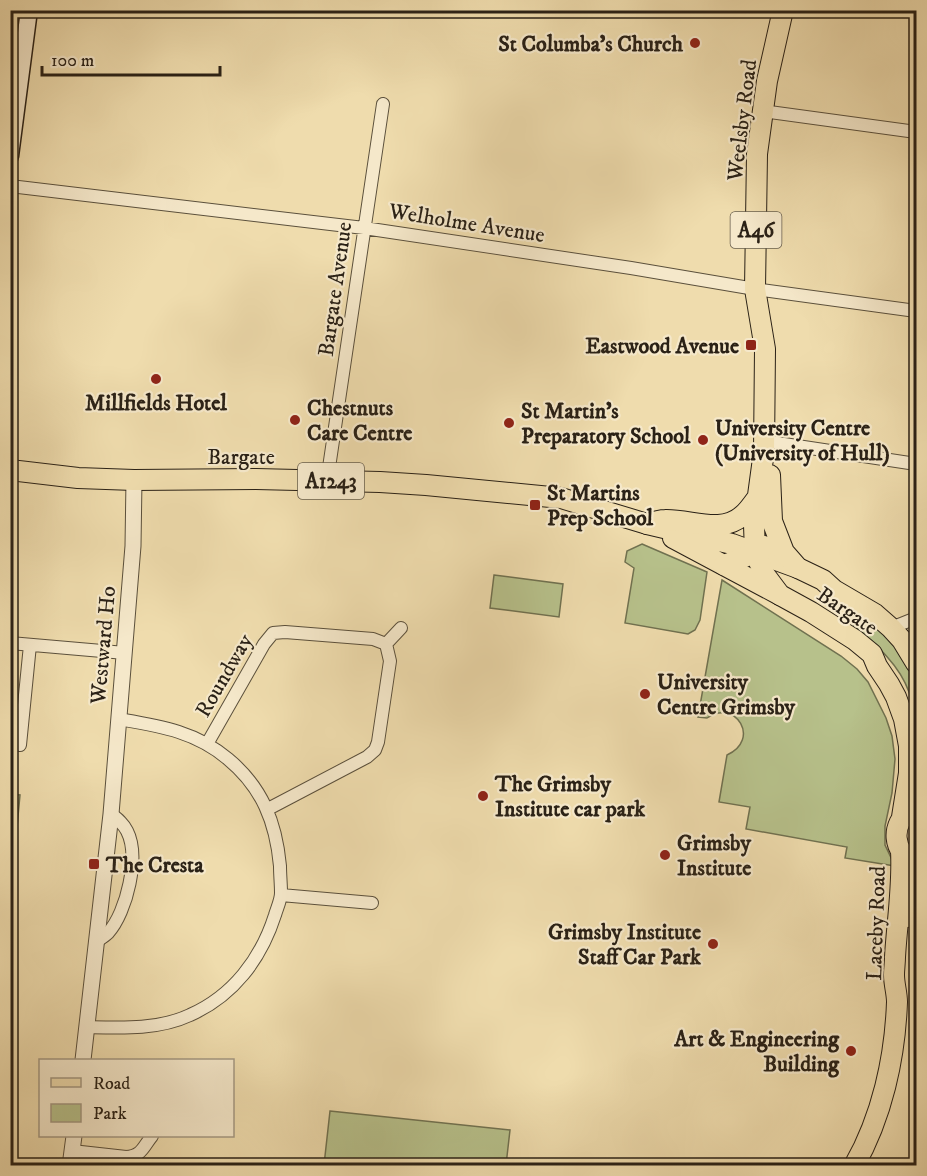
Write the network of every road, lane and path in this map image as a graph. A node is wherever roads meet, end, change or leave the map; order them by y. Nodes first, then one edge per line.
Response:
1 (29, 10) edge
2 (783, 10) edge
3 (383, 104) dead end
4 (762, 111) junction
5 (916, 132) edge
6 (10, 156) edge
7 (10, 186) edge
8 (364, 228) junction
9 (755, 289) junction
10 (916, 311) edge
11 (764, 446) junction
12 (916, 464) edge
13 (10, 470) edge
14 (134, 480) junction
15 (327, 481) junction
16 (758, 497) junction
17 (772, 521) junction
18 (647, 524) junction
19 (754, 553) junction
20 (724, 565) junction
21 (798, 568) junction
22 (780, 595) junction
23 (848, 597) junction
24 (916, 618) edge
25 (833, 625) junction
26 (401, 628) dead end
27 (891, 628) junction
28 (10, 643) edge
29 (386, 644) junction
30 (30, 645) junction
31 (124, 653) junction
32 (916, 663) edge
33 (118, 719) junction
34 (207, 744) junction
35 (20, 745) dead end
36 (268, 809) junction
37 (909, 812) edge
38 (111, 814) junction
39 (901, 851) junction
40 (916, 864) edge
41 (916, 888) edge
42 (281, 895) junction
43 (372, 903) dead end
44 (96, 941) junction
45 (897, 997) junction
46 (87, 1027) junction
47 (83, 1059) edge
48 (151, 1137) edge
49 (72, 1151) edge
50 (854, 1166) edge

1 - 6 main road
2 - 4 main road, Weelsby Road / A46
3 - 8 street, Bargate Avenue
4 - 5 street
4 - 9 main road, Weelsby Road / A46
7 - 8 street, Welholme Avenue
8 - 9 street, Welholme Avenue
8 - 15 street, Bargate Avenue
9 - 10 street, Welholme Avenue
9 - 11 main road, Weelsby Road / A46
11 - 12 street
11 - 16 main road, Weelsby Road / A46
11 - 17 main road, Weelsby Road / A46
13 - 14 main road, Bargate / A1243
14 - 15 main road, Bargate / A1243
14 - 31 street, Westward Ho
15 - 18 main road, Bargate / A1243
16 - 18 main road
16 - 19 main road, Weelsby Road / A46
17 - 19 main road
17 - 21 main road, Weelsby Road / A46
18 - 19 main road, Bargate / A1243
18 - 20 main road, Bargate / A1243
19 - 20 main road
19 - 21 main road, Bargate / A1243
19 - 22 main road, Weelsby Road / A46
20 - 22 main road, Bargate / A1243
21 - 23 main road, Bargate / A46
22 - 25 main road, Bargate / A46
23 - 25 main road
23 - 27 main road, Bargate / A46
24 - 27 street
25 - 37 main road, Bargate / A46
26 - 29 street
27 - 32 main road, Bargate / A46
28 - 30 street
29 - 34 street, Roundway
29 - 36 street
30 - 31 street
30 - 35 street
31 - 33 street, Westward Ho
33 - 34 street
33 - 38 street, Westward Ho
34 - 36 street
36 - 42 street
37 - 39 main road, A46
38 - 44 street, Westward Ho
38 - 44 street
39 - 40 main road
39 - 45 main road, Laceby Road / A46
41 - 45 main road, Laceby Road / A46
42 - 43 street
42 - 46 street
44 - 46 street, Westward Ho
45 - 50 main road, Laceby Road / A46
46 - 47 street, Westward Ho
48 - 49 street

